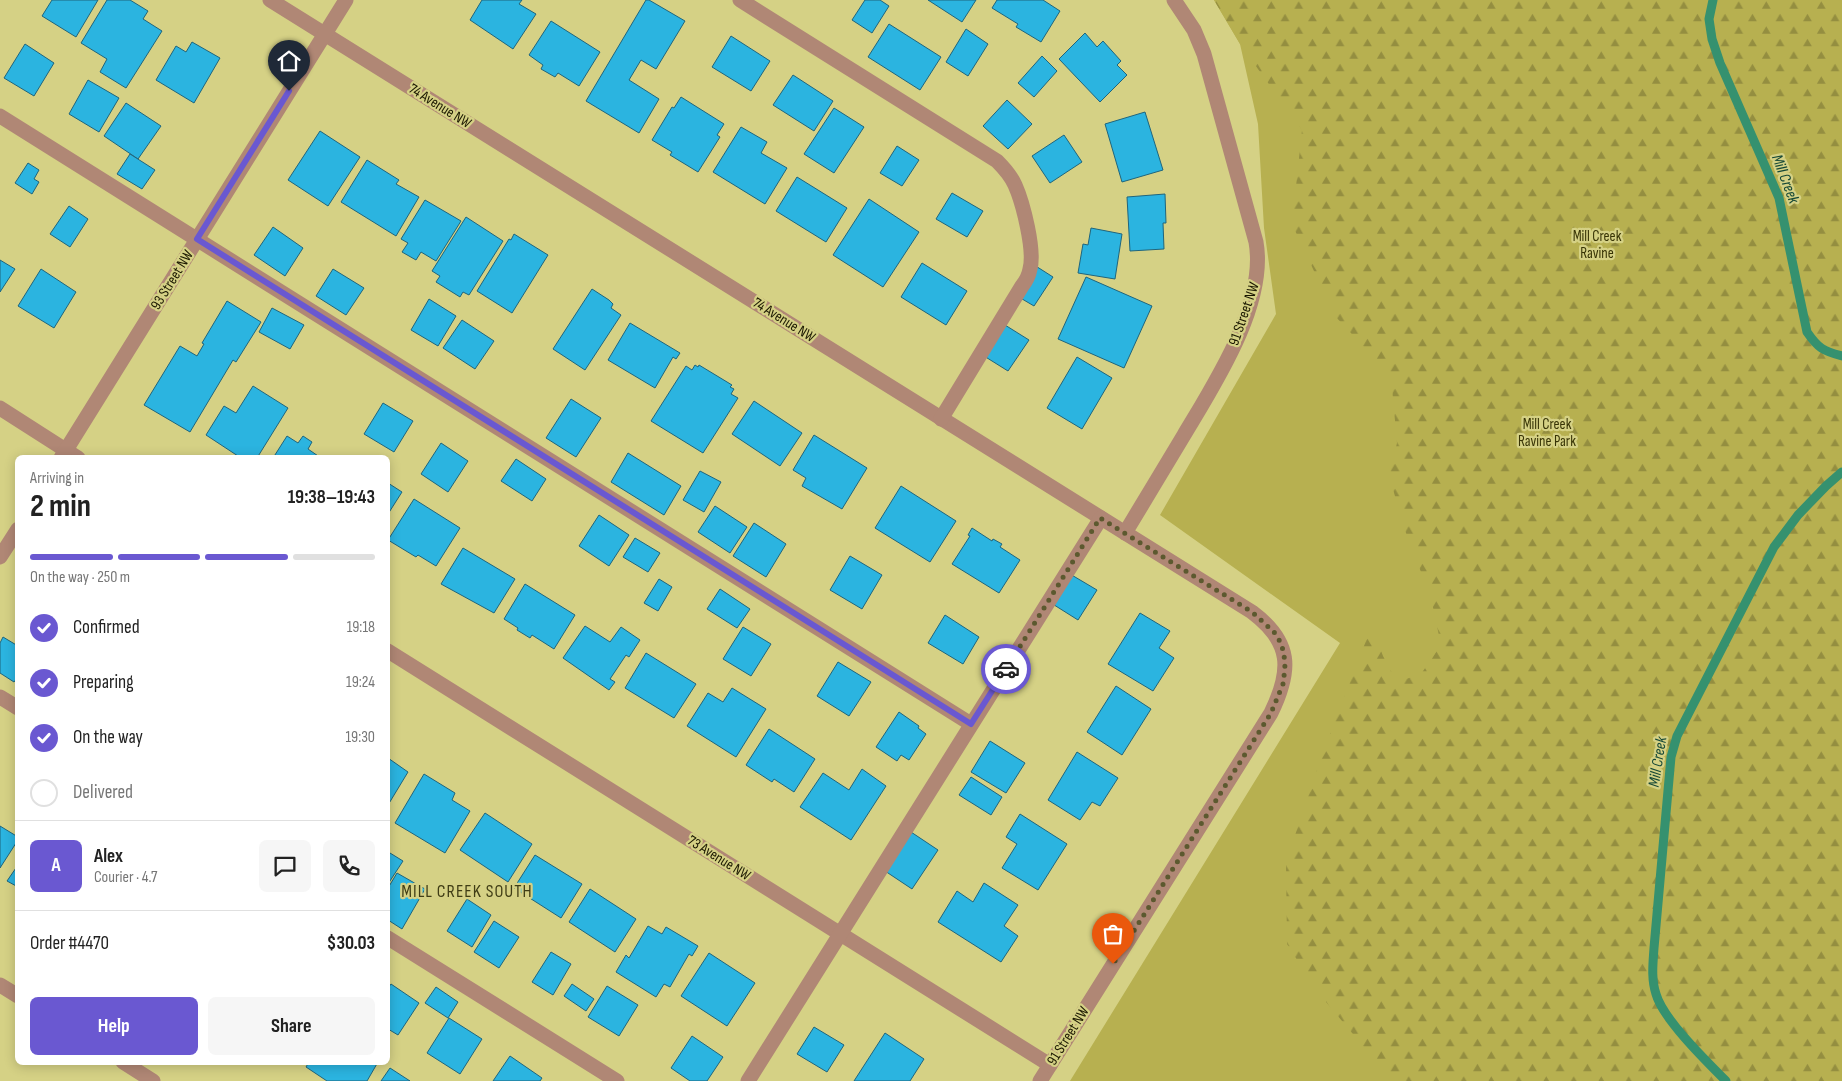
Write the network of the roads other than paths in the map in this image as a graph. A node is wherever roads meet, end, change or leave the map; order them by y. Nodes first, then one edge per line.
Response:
1 (270, 0) edge
2 (346, 0) edge
3 (740, 0) edge
4 (1174, 0) edge
5 (325, 34) junction
6 (0, 116) edge
7 (197, 239) junction
8 (0, 408) edge
9 (942, 418) junction
10 (68, 455) edge
11 (1100, 518) junction
12 (15, 533) edge
13 (1125, 533) junction
14 (0, 557) edge
15 (390, 652) edge
16 (1284, 654) joint
17 (0, 697) edge
18 (15, 706) edge
19 (971, 724) junction
20 (840, 934) junction
21 (390, 939) edge
22 (0, 985) edge
23 (15, 994) edge
24 (1050, 1064) junction
25 (128, 1065) edge
26 (153, 1081) edge
27 (617, 1081) edge
28 (748, 1081) edge
29 (1040, 1081) edge

1 - 5 street, 74 Avenue NW
2 - 5 street, 93 Street NW
3 - 9 street
4 - 13 street, 91 Street NW
5 - 7 street, 93 Street NW
5 - 9 street, 74 Avenue NW
6 - 7 street
7 - 10 street, 93 Street NW
7 - 19 street
8 - 10 street
9 - 11 street, 74 Avenue NW
11 - 13 street, 74 Avenue NW
11 - 19 street
12 - 14 street
13 - 16 street, 74 Avenue NW
15 - 20 street, 73 Avenue NW
16 - 24 street, 91 Street NW
17 - 18 street
19 - 20 street
20 - 24 street, 73 Avenue NW
20 - 28 street
21 - 27 street
22 - 23 street
24 - 29 street, 91 Street NW
25 - 26 street

